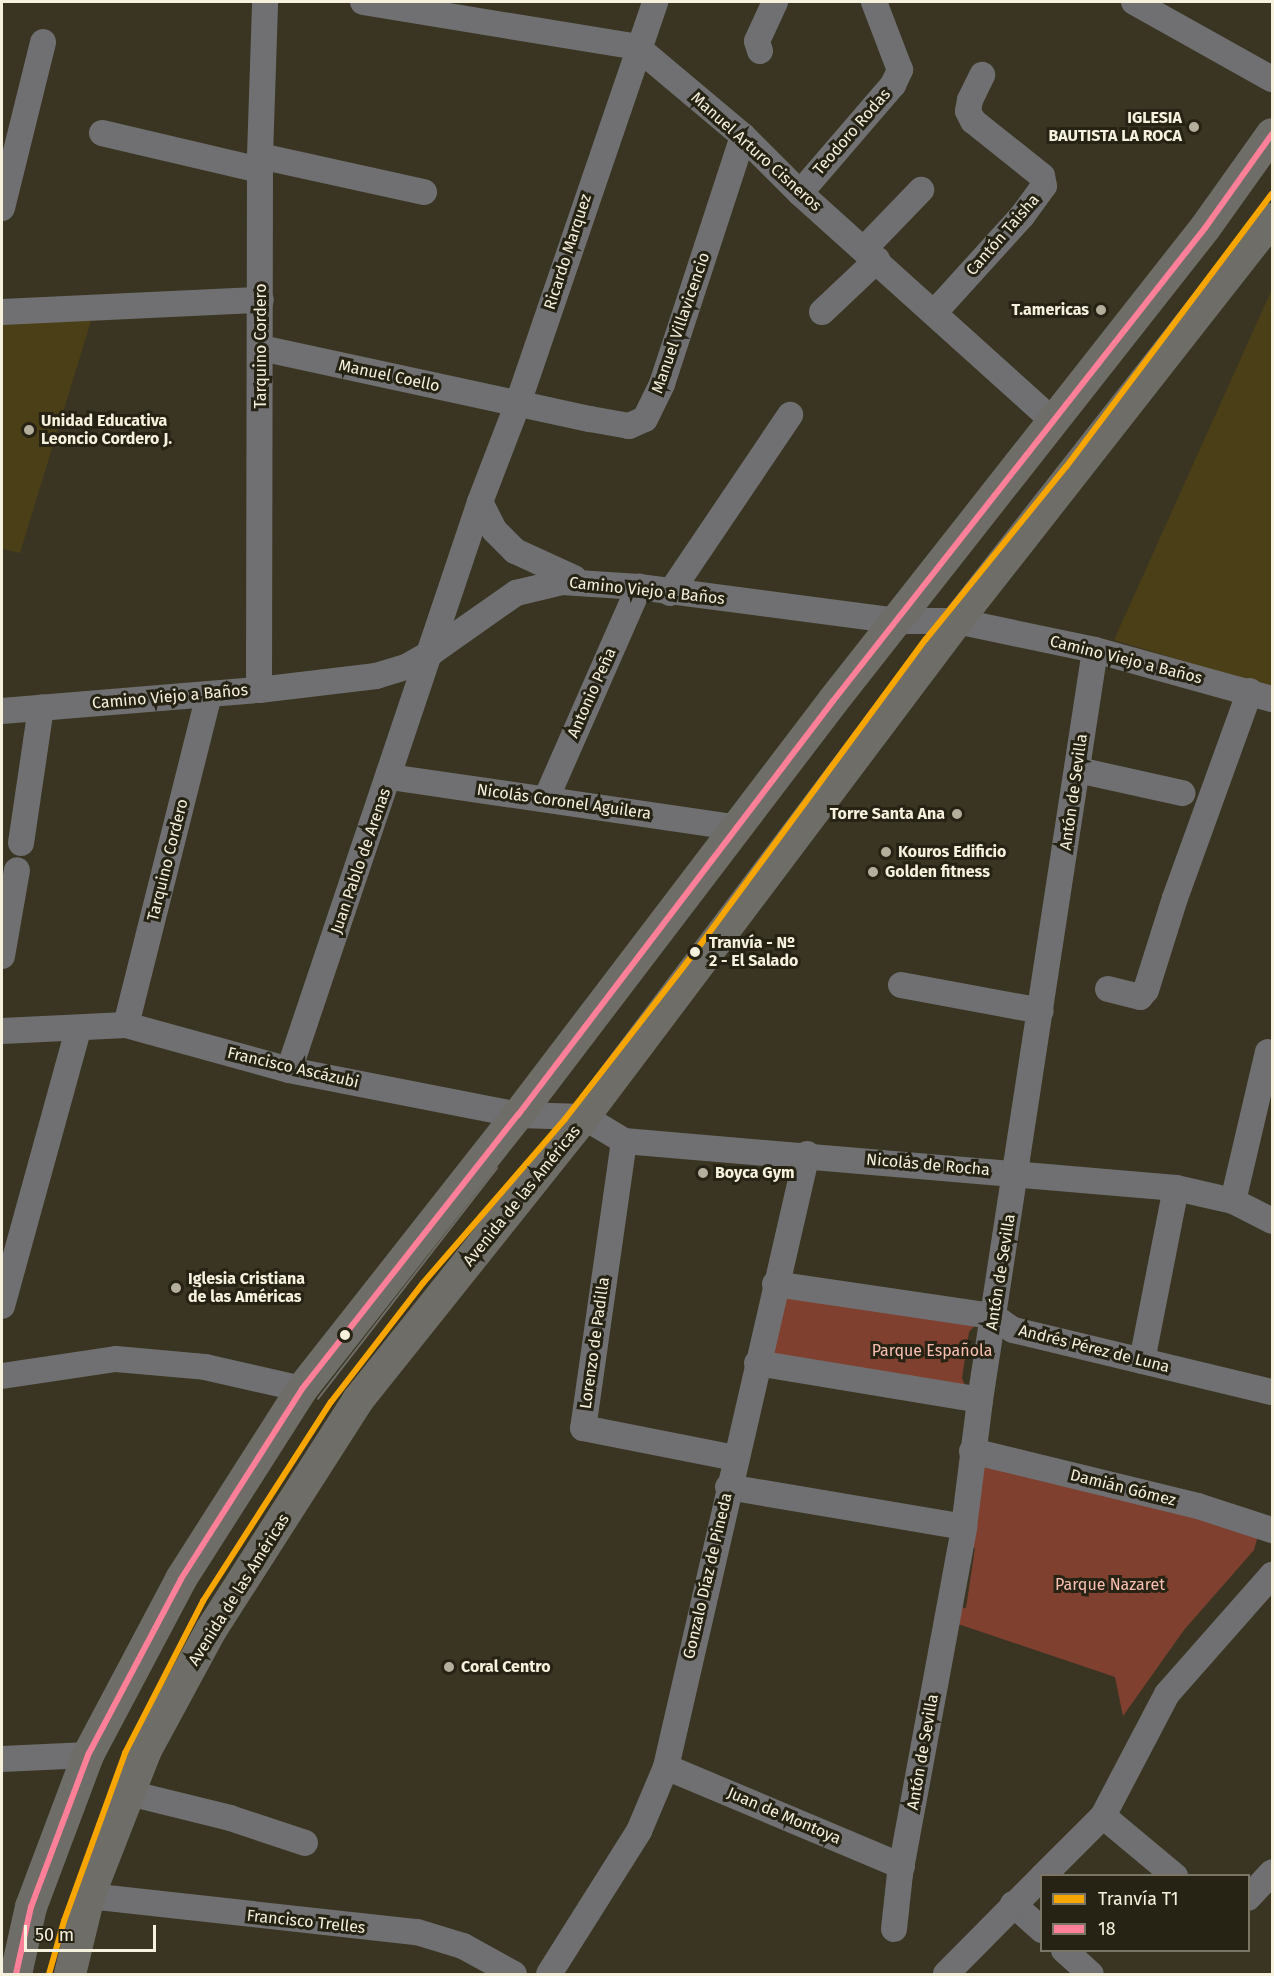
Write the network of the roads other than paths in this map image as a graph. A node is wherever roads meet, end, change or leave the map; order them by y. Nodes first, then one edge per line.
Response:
1 (265, 2) edge
2 (363, 2) edge
3 (655, 2) edge
4 (776, 2) edge
5 (874, 2) edge
6 (1134, 2) edge
7 (467, 9) edge
8 (43, 42) dead end
9 (637, 47) junction
10 (760, 51) dead end
11 (982, 75) dead end
12 (1272, 79) edge
13 (102, 134) dead end
14 (1272, 134) edge
15 (743, 136) junction
16 (260, 163) junction
17 (921, 190) dead end
18 (424, 192) dead end
19 (800, 193) junction
20 (2, 208) edge
21 (1205, 228) junction
22 (1268, 236) edge
23 (871, 254) junction
24 (261, 300) junction
25 (2, 312) edge
26 (822, 312) dead end
27 (934, 313) junction
28 (261, 348) junction
29 (518, 403) junction
30 (790, 415) dead end
31 (1052, 420) junction
32 (480, 502) junction
33 (584, 582) junction
34 (639, 587) junction
35 (670, 593) junction
36 (898, 621) junction
37 (957, 621) junction
38 (1095, 650) junction
39 (432, 652) junction
40 (259, 690) junction
41 (210, 694) junction
42 (1261, 695) edge
43 (41, 707) junction
44 (2, 711) edge
45 (1078, 770) junction
46 (390, 777) junction
47 (1182, 793) dead end
48 (546, 799) junction
49 (738, 828) junction
50 (21, 843) dead end
51 (16, 870) dead end
52 (2, 956) edge
53 (901, 985) dead end
54 (1108, 990) dead end
55 (1041, 1011) junction
56 (126, 1025) junction
57 (78, 1029) junction
58 (2, 1031) edge
59 (1268, 1052) dead end
60 (290, 1070) junction
61 (518, 1115) junction
62 (584, 1117) junction
63 (624, 1141) junction
64 (807, 1154) junction
65 (1017, 1173) junction
66 (1176, 1188) junction
67 (1233, 1201) junction
68 (1272, 1221) edge
69 (775, 1284) junction
70 (2, 1306) edge
71 (993, 1316) junction
72 (1142, 1361) junction
73 (757, 1363) junction
74 (2, 1376) edge
75 (1272, 1388) edge
76 (302, 1389) junction
77 (980, 1400) junction
78 (972, 1451) junction
79 (735, 1458) junction
80 (728, 1487) junction
81 (964, 1527) junction
82 (1272, 1530) edge
83 (1272, 1575) edge
84 (88, 1755) junction
85 (2, 1759) edge
86 (666, 1767) junction
87 (129, 1793) junction
88 (1103, 1816) junction
89 (305, 1843) dead end
90 (902, 1866) junction
91 (1272, 1872) edge
92 (1044, 1874) edge
93 (1174, 1874) edge
94 (1040, 1878) edge
95 (89, 1896) junction
96 (1250, 1896) edge
97 (1013, 1904) junction
98 (894, 1929) dead end
99 (1040, 1929) edge
100 (1066, 1952) edge
101 (16, 1974) edge
102 (70, 1974) edge
103 (514, 1974) edge
104 (549, 1974) edge
105 (946, 1974) edge
106 (1090, 1974) edge

1 - 16 street, Tarquino Cordero
2 - 7 street, Manuel Arturo Cisneros
3 - 9 street, Ricardo Marquez
4 - 10 street
5 - 19 street, Teodoro Rodas
6 - 12 street
7 - 9 street, Manuel Arturo Cisneros
8 - 20 street
9 - 15 street, Manuel Arturo Cisneros
9 - 29 street, Ricardo Marquez
11 - 27 street, Cantón Taisha
13 - 16 street
14 - 21 main road
15 - 19 street, Manuel Arturo Cisneros
15 - 29 street, Manuel Villavicencio
16 - 18 street
16 - 24 street, Tarquino Cordero
17 - 23 street
19 - 23 street, Manuel Arturo Cisneros
21 - 22 main road
21 - 31 main road
22 - 37 main road, Avenida de las Américas
23 - 26 street
23 - 27 street, Manuel Arturo Cisneros
24 - 25 street
24 - 28 street, Tarquino Cordero
27 - 31 street, Manuel Arturo Cisneros
28 - 29 street, Manuel Coello
28 - 40 street, Tarquino Cordero
29 - 32 street, Ricardo Marquez
30 - 35 street
31 - 36 main road
32 - 33 street
32 - 39 street, Ricardo Marquez
33 - 34 street, Camino Viejo a Baños
33 - 39 street, Camino Viejo a Baños
34 - 35 street, Camino Viejo a Baños
34 - 48 street, Antonio Peña
35 - 36 street, Camino Viejo a Baños
36 - 37 street, Camino Viejo a Baños
36 - 49 main road
37 - 38 street, Camino Viejo a Baños
37 - 62 main road, Avenida de las Américas
38 - 42 street, Camino Viejo a Baños
38 - 45 street, Antón de Sevilla
39 - 40 street, Camino Viejo a Baños
39 - 46 street, Juan Pablo de Arenas
40 - 41 street, Camino Viejo a Baños
41 - 43 street, Camino Viejo a Baños
41 - 56 street, Tarquino Cordero
42 - 54 street
43 - 44 street, Camino Viejo a Baños
43 - 50 street
45 - 47 street
45 - 55 street, Antón de Sevilla
46 - 48 street, Nicolás Coronel Aguilera
46 - 60 street, Juan Pablo de Arenas
48 - 49 street, Nicolás Coronel Aguilera
49 - 61 main road
51 - 52 street
53 - 55 street
55 - 65 street, Antón de Sevilla
56 - 57 street, Francisco Ascázubi
56 - 60 street, Francisco Ascázubi
57 - 58 street, Francisco Ascázubi
57 - 70 street
59 - 67 street
60 - 61 street, Francisco Ascázubi
61 - 62 street, Francisco Ascázubi
61 - 76 main road
62 - 63 street, Nicolás de Rocha
62 - 87 main road, Avenida de las Américas
63 - 64 street, Nicolás de Rocha
63 - 79 street, Lorenzo de Padilla
64 - 65 street, Nicolás de Rocha
64 - 69 street, Gonzalo Díaz de Pineda
65 - 66 street, Nicolás de Rocha
65 - 71 street, Antón de Sevilla
66 - 67 street, Nicolás de Rocha
66 - 72 street
67 - 68 street, Nicolás de Rocha
69 - 71 street, Andrés Pérez de Luna
69 - 73 street, Gonzalo Díaz de Pineda
71 - 72 street, Andrés Pérez de Luna
71 - 77 street, Antón de Sevilla
72 - 75 street, Andrés Pérez de Luna
73 - 77 street
73 - 79 street, Gonzalo Díaz de Pineda
74 - 76 street
76 - 84 main road
77 - 78 street, Antón de Sevilla
78 - 81 street, Antón de Sevilla
78 - 82 street, Damián Gómez
79 - 80 street, Gonzalo Díaz de Pineda
80 - 81 street
80 - 86 street, Gonzalo Díaz de Pineda
81 - 90 street, Antón de Sevilla
83 - 88 street
84 - 85 street
84 - 101 main road
86 - 90 street, Juan de Montoya
86 - 104 street, Gonzalo Díaz de Pineda
87 - 89 street
87 - 95 main road, Avenida de las Américas
88 - 92 street
88 - 93 street
90 - 98 street, Antón de Sevilla
91 - 96 street
94 - 97 street
95 - 102 main road, Avenida de las Américas
95 - 103 street, Francisco Trelles
97 - 99 street
97 - 105 street
100 - 106 street

